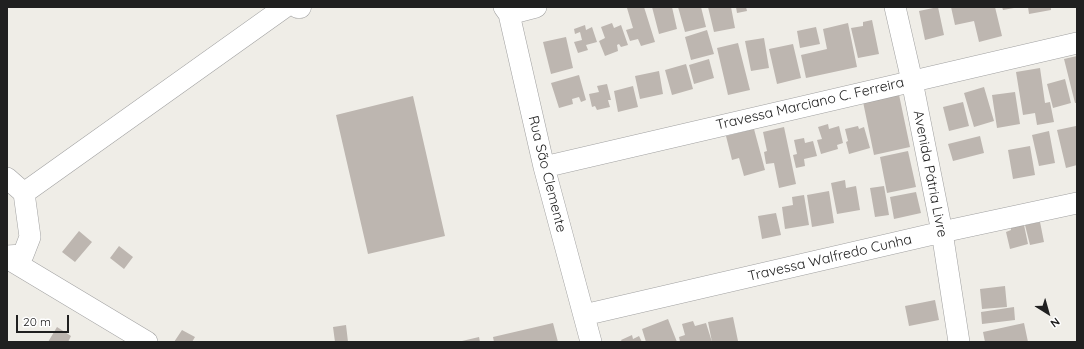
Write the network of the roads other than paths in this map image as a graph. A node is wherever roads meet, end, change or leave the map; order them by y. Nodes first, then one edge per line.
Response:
1 (285, 7) edge
2 (536, 7) edge
3 (895, 7) edge
4 (507, 9) edge
5 (1077, 43) edge
6 (912, 81) junction
7 (544, 167) junction
8 (7, 178) edge
9 (24, 193) junction
10 (1077, 203) edge
11 (942, 232) junction
12 (7, 257) edge
13 (584, 315) junction
14 (147, 342) edge
15 (590, 342) edge
16 (959, 342) edge

1 - 9 street
2 - 4 street
3 - 6 street, Avenida Pátria Livre
4 - 7 street, Rua São Clemente
5 - 6 street, Travessa Marciano C. Ferreira
6 - 7 street, Travessa Marciano C. Ferreira
6 - 11 street, Avenida Pátria Livre
7 - 13 street, Rua São Clemente
8 - 9 street
9 - 12 street
10 - 11 street, Travessa Walfredo Cunha
11 - 13 street, Travessa Walfredo Cunha
11 - 16 street, Avenida Pátria Livre
12 - 14 street
13 - 15 street, Rua São Clemente

